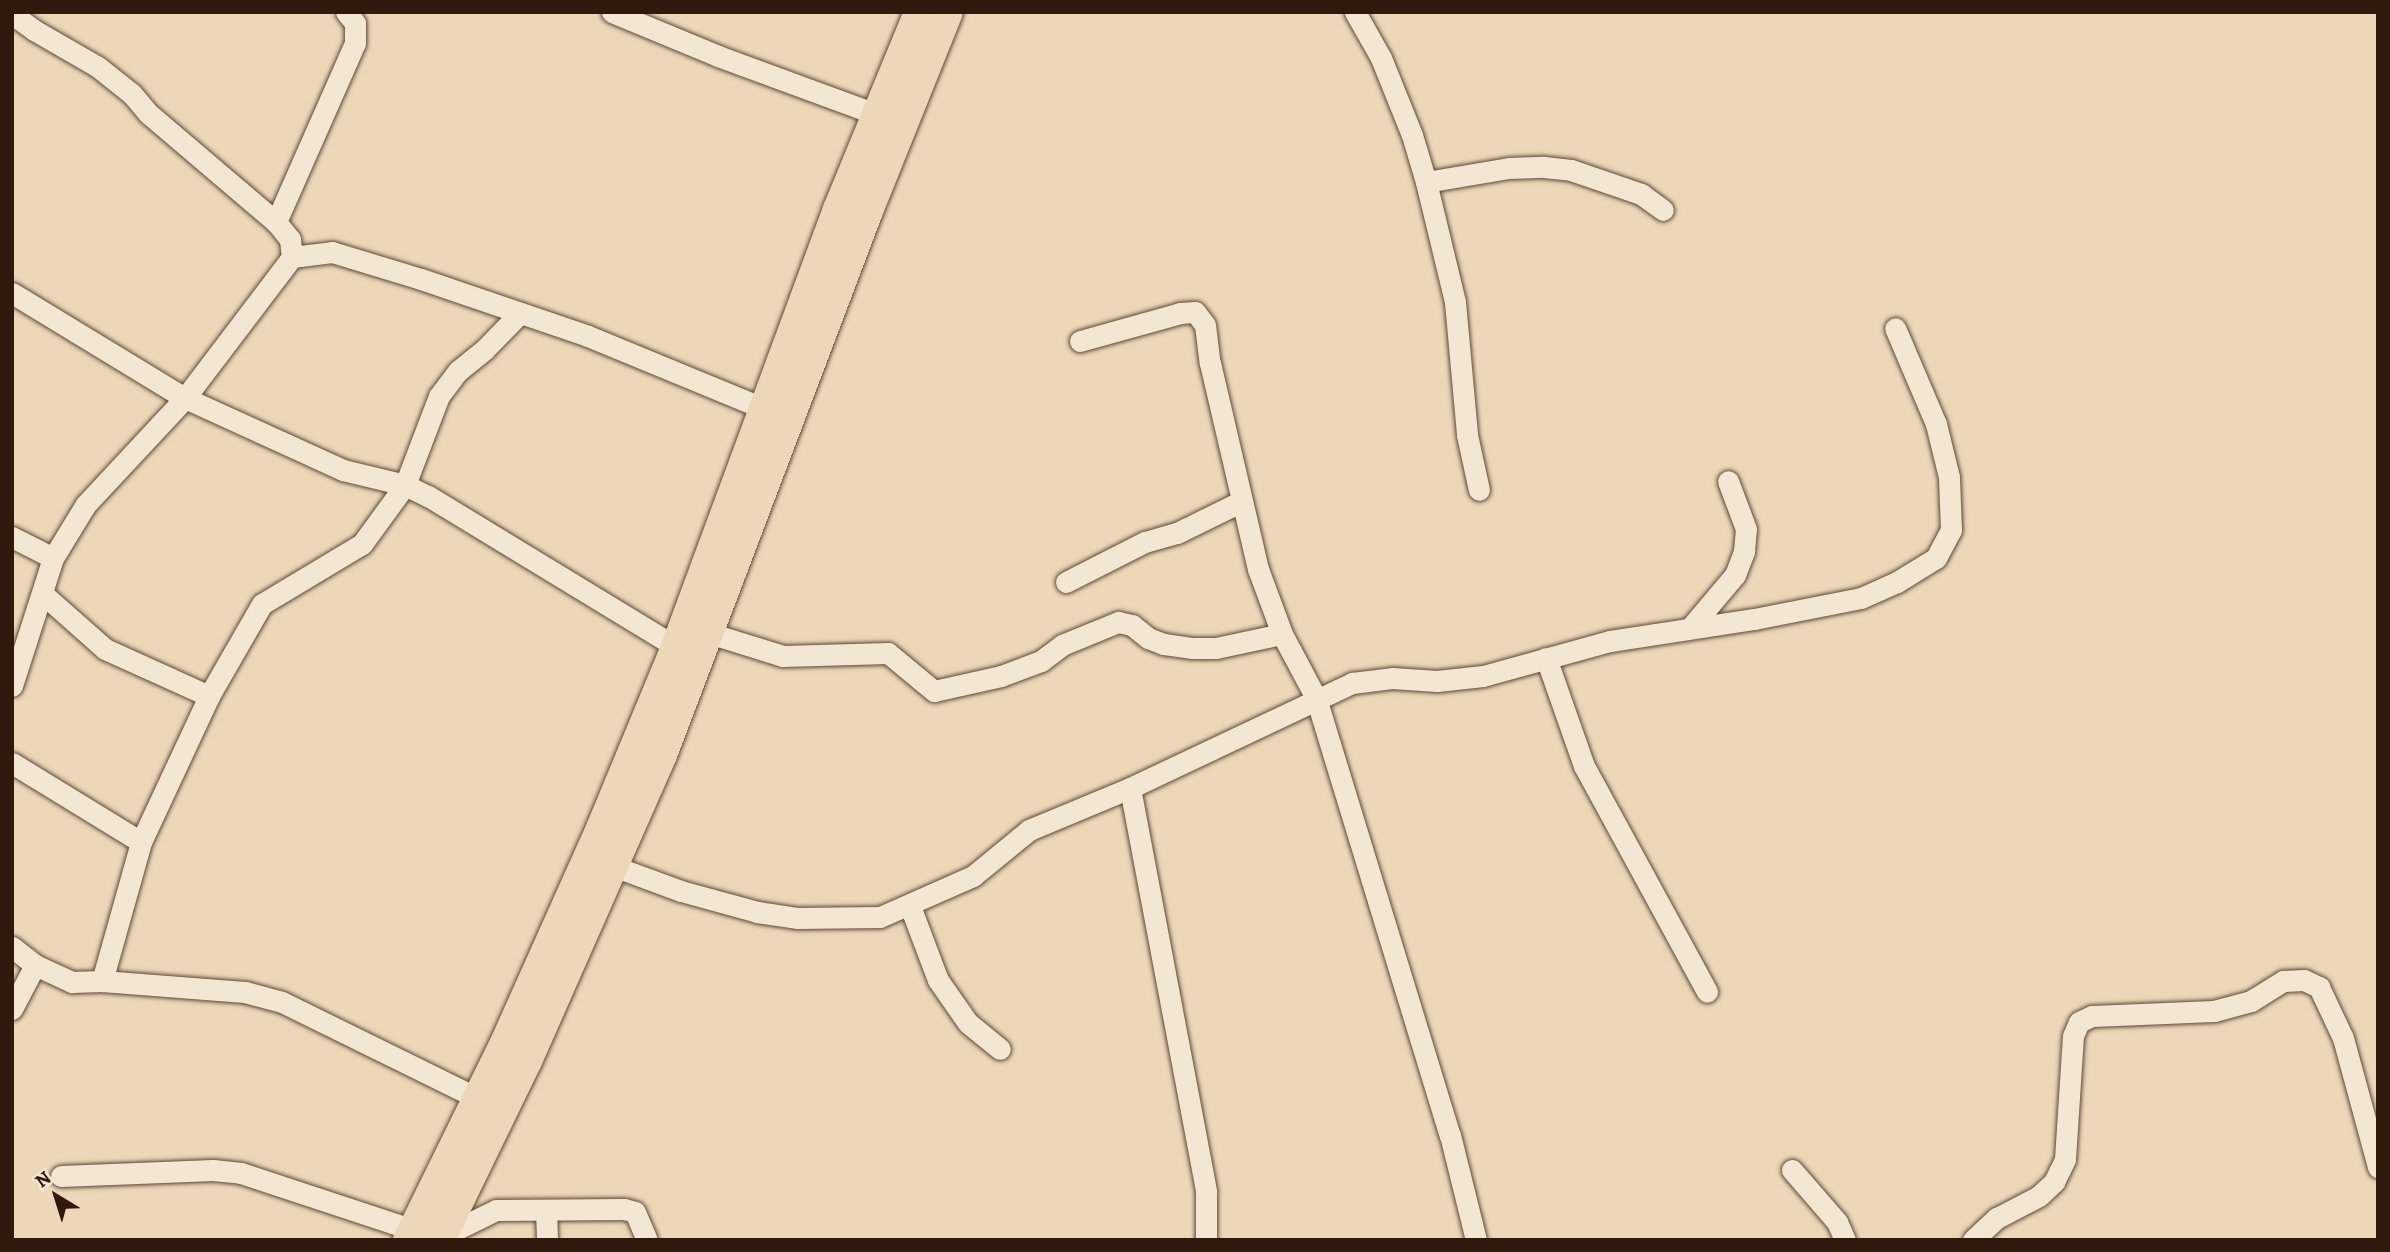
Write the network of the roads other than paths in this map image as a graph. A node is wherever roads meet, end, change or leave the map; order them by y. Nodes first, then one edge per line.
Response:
1 (346, 12) edge
2 (612, 12) edge
3 (919, 12) edge
4 (948, 12) edge
5 (1355, 12) edge
6 (12, 14) edge
7 (876, 114) junction
8 (1426, 182) junction
9 (1663, 210) dead end
10 (276, 222) junction
11 (292, 257) junction
12 (12, 293) edge
13 (520, 313) junction
14 (1895, 328) dead end
15 (1080, 341) dead end
16 (185, 398) junction
17 (778, 414) junction
18 (1728, 481) dead end
19 (405, 485) junction
20 (1479, 490) dead end
21 (1241, 502) junction
22 (12, 537) edge
23 (53, 558) junction
24 (1066, 582) dead end
25 (44, 594) junction
26 (1691, 627) junction
27 (709, 633) junction
28 (1282, 634) junction
29 (676, 647) junction
30 (1546, 658) junction
31 (12, 686) edge
32 (209, 696) junction
33 (1317, 698) junction
34 (12, 763) edge
35 (1130, 788) junction
36 (141, 842) junction
37 (613, 866) junction
38 (910, 906) junction
39 (12, 947) edge
40 (35, 965) junction
41 (102, 981) junction
42 (1707, 992) dead end
43 (12, 1009) edge
44 (1000, 1048) dead end
45 (477, 1098) junction
46 (2378, 1167) edge
47 (1791, 1170) dead end
48 (61, 1176) dead end
49 (465, 1188) junction
50 (496, 1210) junction
51 (547, 1210) junction
52 (426, 1236) edge
53 (547, 1240) edge
54 (648, 1240) edge
55 (1206, 1240) edge
56 (1476, 1240) edge
57 (1845, 1240) edge
58 (1973, 1240) edge

1 - 10 street
2 - 7 street
3 - 7 highway
4 - 17 highway
5 - 8 street
6 - 10 street
7 - 17 highway
8 - 9 street
8 - 20 street
10 - 11 street
11 - 13 street
11 - 16 street
12 - 16 street
13 - 17 street
13 - 19 street
14 - 26 street
15 - 21 street
16 - 19 street
16 - 23 street
17 - 27 highway
17 - 29 highway
18 - 26 street
19 - 29 street
19 - 32 street
21 - 24 street
21 - 28 street
22 - 23 street
23 - 25 street
25 - 31 street
25 - 32 street
26 - 30 street
27 - 28 street
27 - 37 highway
28 - 33 street
29 - 45 highway
30 - 33 street
30 - 42 street
32 - 36 street
33 - 35 street
33 - 56 street
34 - 36 street
35 - 38 street
35 - 55 street
36 - 41 street
37 - 38 street
37 - 49 highway
38 - 44 street
39 - 40 street
40 - 41 street
40 - 43 street
41 - 45 street
45 - 52 highway
46 - 58 street
47 - 57 street
48 - 52 street
49 - 50 street
49 - 52 highway
50 - 51 street
50 - 52 street
51 - 53 street
51 - 54 street

